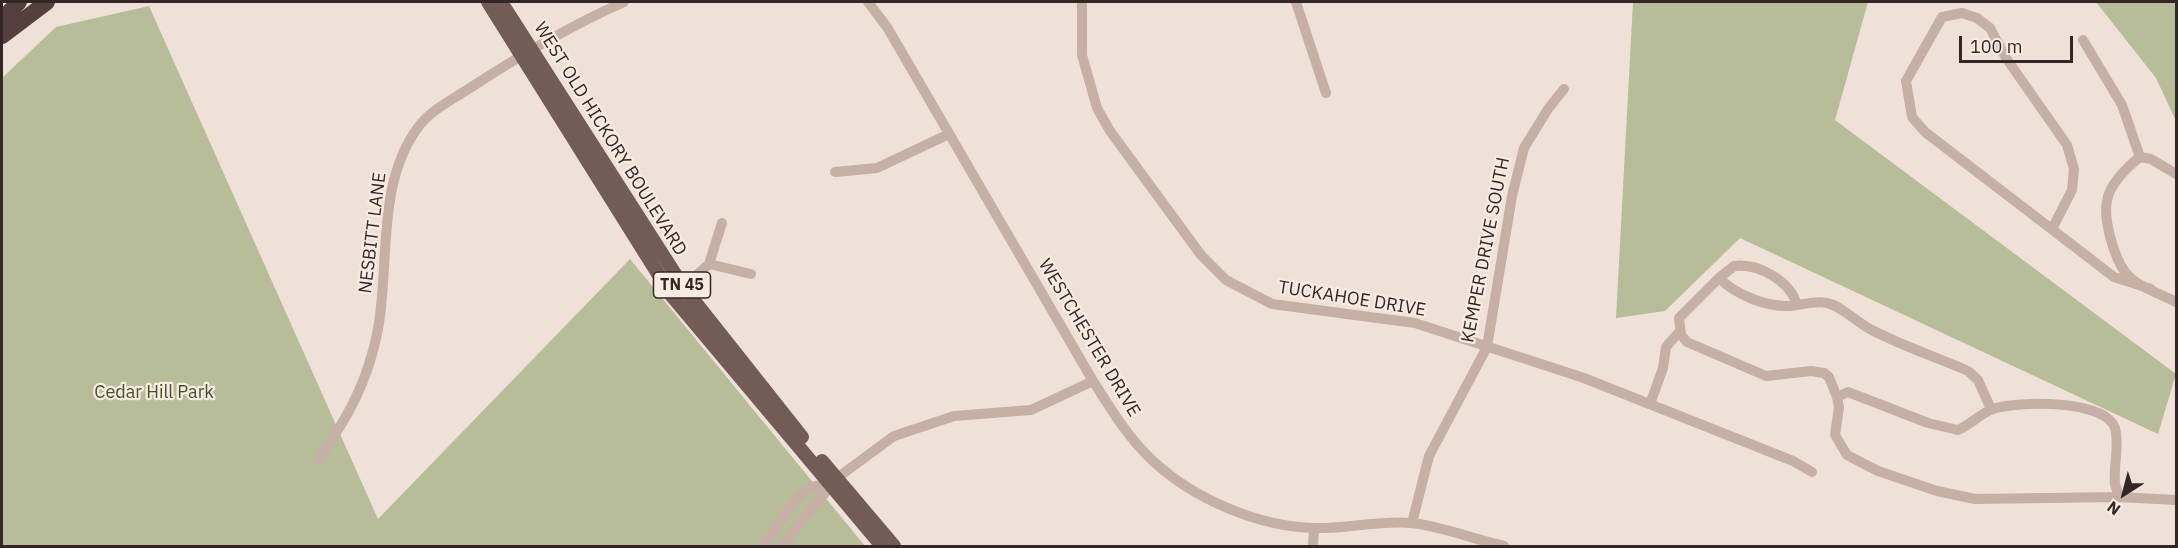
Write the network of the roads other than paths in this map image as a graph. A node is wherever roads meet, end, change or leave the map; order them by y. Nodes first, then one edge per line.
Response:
1 (19, 2) edge
2 (47, 2) edge
3 (488, 2) edge
4 (501, 2) edge
5 (624, 2) edge
6 (868, 2) edge
7 (1082, 2) edge
8 (1296, 2) edge
9 (2, 19) edge
10 (2, 36) edge
11 (2083, 40) dead end
12 (526, 52) junction
13 (1564, 89) dead end
14 (1326, 93) dead end
15 (949, 134) junction
16 (2140, 157) junction
17 (835, 172) dead end
18 (2176, 174) edge
19 (722, 224) dead end
20 (2052, 229) junction
21 (709, 264) junction
22 (751, 274) dead end
23 (1719, 278) junction
24 (2151, 289) junction
25 (678, 292) junction
26 (2176, 302) edge
27 (1797, 305) junction
28 (1680, 331) junction
29 (1486, 347) junction
30 (1093, 381) junction
31 (1837, 397) junction
32 (1650, 404) junction
33 (1991, 409) junction
34 (318, 460) dead end
35 (1812, 471) dead end
36 (834, 482) junction
37 (2119, 497) junction
38 (2176, 500) edge
39 (1412, 523) junction
40 (1314, 528) junction
41 (765, 546) edge
42 (782, 546) edge
43 (882, 546) edge
44 (894, 546) edge
45 (1313, 546) edge
46 (1504, 546) edge

1 - 9 highway
2 - 10 highway
3 - 12 main road, WEST OLD HICKORY BOULEVARD / TN 45
4 - 12 main road, WEST OLD HICKORY BOULEVARD / TN 45
5 - 12 street, NESBITT LANE
6 - 15 street, WESTCHESTER DRIVE
7 - 29 street, TUCKAHOE DRIVE
8 - 14 street
11 - 16 street
12 - 25 main road, WEST OLD HICKORY BOULEVARD / TN 45
12 - 34 street, NESBITT LANE
13 - 29 street, KEMPER DRIVE SOUTH
15 - 17 street
15 - 30 street, WESTCHESTER DRIVE
16 - 18 street
16 - 24 street
19 - 21 street
20 - 20 street
20 - 24 street
21 - 22 street
21 - 25 street
23 - 27 street
23 - 27 street
23 - 28 street
24 - 26 street
25 - 36 main road, WEST OLD HICKORY BOULEVARD / TN 45
27 - 33 street
28 - 31 street
28 - 32 street
29 - 32 street, TUCKAHOE DRIVE
29 - 39 street, KEMPER DRIVE SOUTH
30 - 36 street
30 - 40 street, WESTCHESTER DRIVE
31 - 33 street
31 - 37 street
32 - 35 street, TUCKAHOE DRIVE
33 - 37 street
36 - 41 street
36 - 42 street
36 - 43 main road, WEST OLD HICKORY BOULEVARD / TN 45
36 - 44 main road, WEST OLD HICKORY BOULEVARD / TN 45
37 - 38 street
39 - 40 street, WESTCHESTER DRIVE
39 - 46 street, WESTCHESTER DRIVE
40 - 45 street

